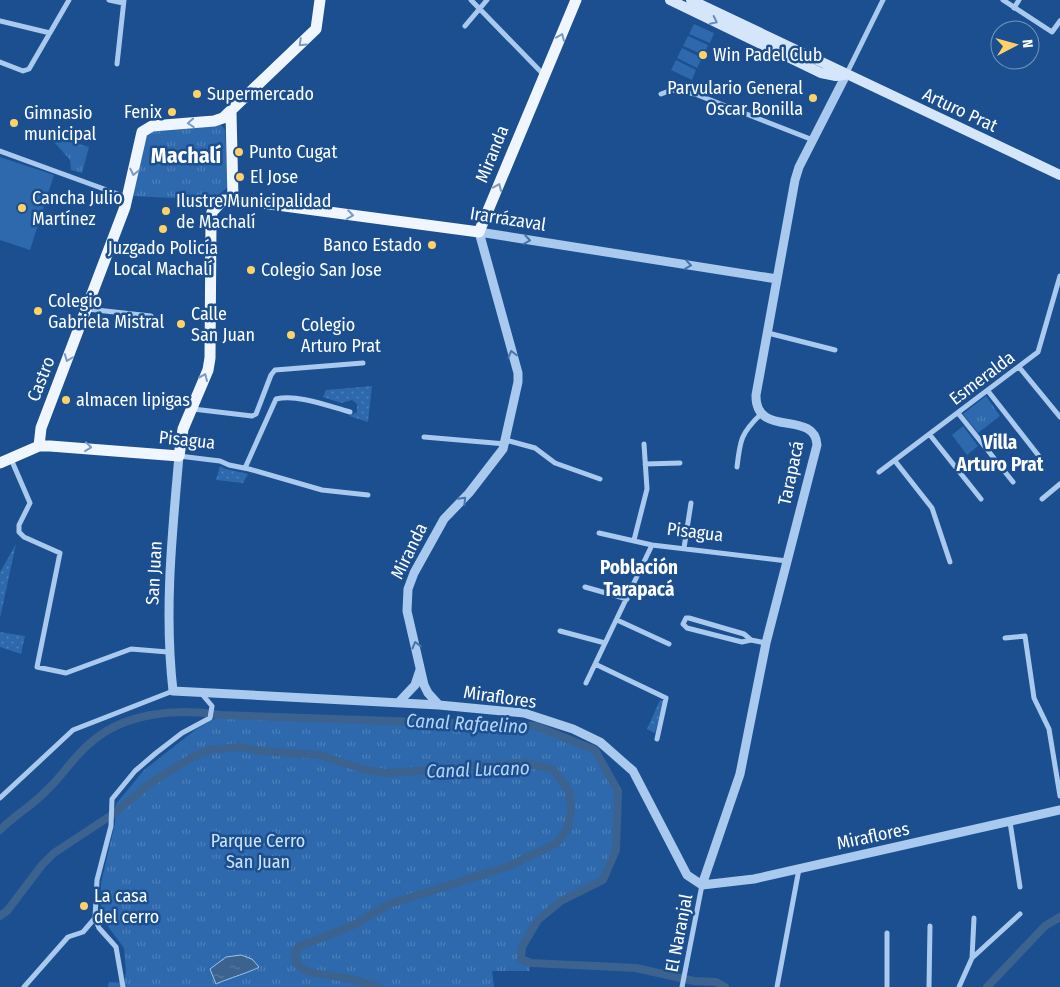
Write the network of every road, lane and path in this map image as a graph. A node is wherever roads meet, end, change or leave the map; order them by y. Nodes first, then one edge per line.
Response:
1 (69, 0) edge
2 (109, 0) edge
3 (320, 0) edge
4 (472, 0) edge
5 (487, 0) edge
6 (576, 0) edge
7 (670, 0) edge
8 (691, 0) edge
9 (883, 0) edge
10 (1003, 0) edge
11 (1019, 0) edge
12 (123, 1) edge
13 (480, 8) junction
14 (1014, 8) junction
15 (0, 21) edge
16 (1060, 21) edge
17 (465, 26) dead end
18 (50, 33) junction
19 (0, 62) edge
20 (117, 64) dead end
21 (545, 75) junction
22 (846, 75) junction
23 (662, 94) dead end
24 (232, 112) junction
25 (814, 140) junction
26 (0, 151) edge
27 (1060, 175) edge
28 (128, 198) junction
29 (233, 199) junction
30 (479, 232) junction
31 (1060, 276) edge
32 (778, 279) junction
33 (87, 310) junction
34 (151, 316) dead end
35 (768, 333) junction
36 (835, 350) dead end
37 (363, 363) dead end
38 (1019, 367) junction
39 (988, 391) junction
40 (190, 409) junction
41 (350, 412) dead end
42 (958, 413) junction
43 (761, 414) junction
44 (1060, 417) edge
45 (930, 435) junction
46 (424, 437) dead end
47 (506, 442) junction
48 (644, 444) dead end
49 (39, 446) junction
50 (179, 456) junction
51 (1042, 460) dead end
52 (5, 461) edge
53 (895, 461) junction
54 (680, 463) dead end
55 (645, 464) junction
56 (245, 468) junction
57 (738, 468) dead end
58 (879, 472) dead end
59 (600, 479) dead end
60 (1014, 482) dead end
61 (1060, 484) edge
62 (368, 495) dead end
63 (980, 499) dead end
64 (1042, 499) dead end
65 (691, 502) dead end
66 (600, 533) dead end
67 (634, 540) junction
68 (652, 544) junction
69 (684, 548) junction
70 (787, 561) junction
71 (950, 562) dead end
72 (585, 587) dead end
73 (627, 599) junction
74 (617, 620) junction
75 (560, 631) dead end
76 (1005, 638) dead end
77 (751, 640) junction
78 (605, 643) junction
79 (766, 643) junction
80 (668, 644) dead end
81 (168, 652) junction
82 (595, 664) junction
83 (421, 665) junction
84 (586, 683) dead end
85 (173, 691) junction
86 (201, 692) junction
87 (400, 702) junction
88 (439, 705) junction
89 (658, 740) dead end
90 (1060, 796) edge
91 (0, 798) edge
92 (1060, 810) edge
93 (1010, 822) junction
94 (799, 869) junction
95 (702, 885) junction
96 (1020, 887) dead end
97 (1020, 914) dead end
98 (95, 918) junction
99 (974, 918) dead end
100 (930, 926) dead end
101 (887, 933) dead end
102 (972, 958) junction
103 (682, 985) edge
104 (24, 987) edge
105 (123, 987) edge
106 (777, 987) edge
107 (887, 987) edge
108 (929, 987) edge
109 (959, 987) edge

1 - 18 street
2 - 12 street
3 -> 24 main road
4 - 13 street
5 - 13 street
21 -> 6 main road, Miranda
7 -> 22 main road, Arturo Prat
8 - 22 main road, Arturo Prat
9 - 22 street
10 - 14 street
11 - 14 street
12 - 20 street
13 - 17 street
13 - 21 street
14 - 16 street
15 - 18 street
18 - 19 street
30 -> 21 main road, Miranda
22 - 25 street
22 - 27 main road, Arturo Prat
23 - 25 street
24 -> 28 main road, Castro
24 - 29 main road
25 - 32 street
26 - 28 street
28 - 33 main road, Castro
29 -> 30 main road, Irarrázaval
40 -> 29 main road
30 -> 32 street, Irarrázaval
47 -> 30 street, Miranda
31 - 38 street, Esmeralda
32 - 35 street
33 - 34 street
33 -> 49 main road, Castro
35 - 36 street
35 - 43 street
37 - 40 street
38 - 39 street, Esmeralda
38 - 44 street
39 - 42 street, Esmeralda
39 - 51 street
40 - 50 main road
41 - 56 street
42 - 45 street, Esmeralda
42 - 60 street
43 - 57 street
43 - 70 street, Tarapacá
45 - 53 street, Esmeralda
45 - 63 street
46 - 47 street
47 - 59 street
83 -> 47 street, Miranda
48 - 55 street
49 -> 50 main road, Pisagua
49 - 52 main road, Pisagua
50 - 56 street, Pisagua
50 - 81 street, San Juan
52 - 81 street
53 - 58 street, Esmeralda
53 - 71 street
54 - 55 street
55 - 67 street
56 - 62 street, Pisagua
61 - 64 street
65 - 69 street
66 - 67 street, Pisagua
67 - 68 street, Pisagua
68 - 69 street, Pisagua
68 - 73 street
69 - 70 street, Pisagua
70 - 79 street, Tarapacá
72 - 73 street
73 - 74 street
74 - 78 street
74 - 80 street
75 - 78 street
76 - 90 street
77 - 77 street
77 - 79 street
78 - 82 street
79 - 95 street, Tarapacá
81 - 85 street, San Juan
82 - 84 street
82 - 89 street
83 - 87 street
83 - 88 street, Miranda
85 - 86 street, Miraflores
85 - 91 street, Miraflores
86 - 87 street, Miraflores
86 - 98 street
87 - 88 street, Miraflores
88 - 95 street, Miraflores
92 - 93 street, Miraflores
93 - 94 street, Miraflores
93 - 96 street
94 - 95 street, Miraflores
94 - 106 street
95 - 103 street, El Naranjal
97 - 102 street
98 - 104 street
98 - 105 street
99 - 102 street
100 - 108 street
101 - 107 street
102 - 109 street

